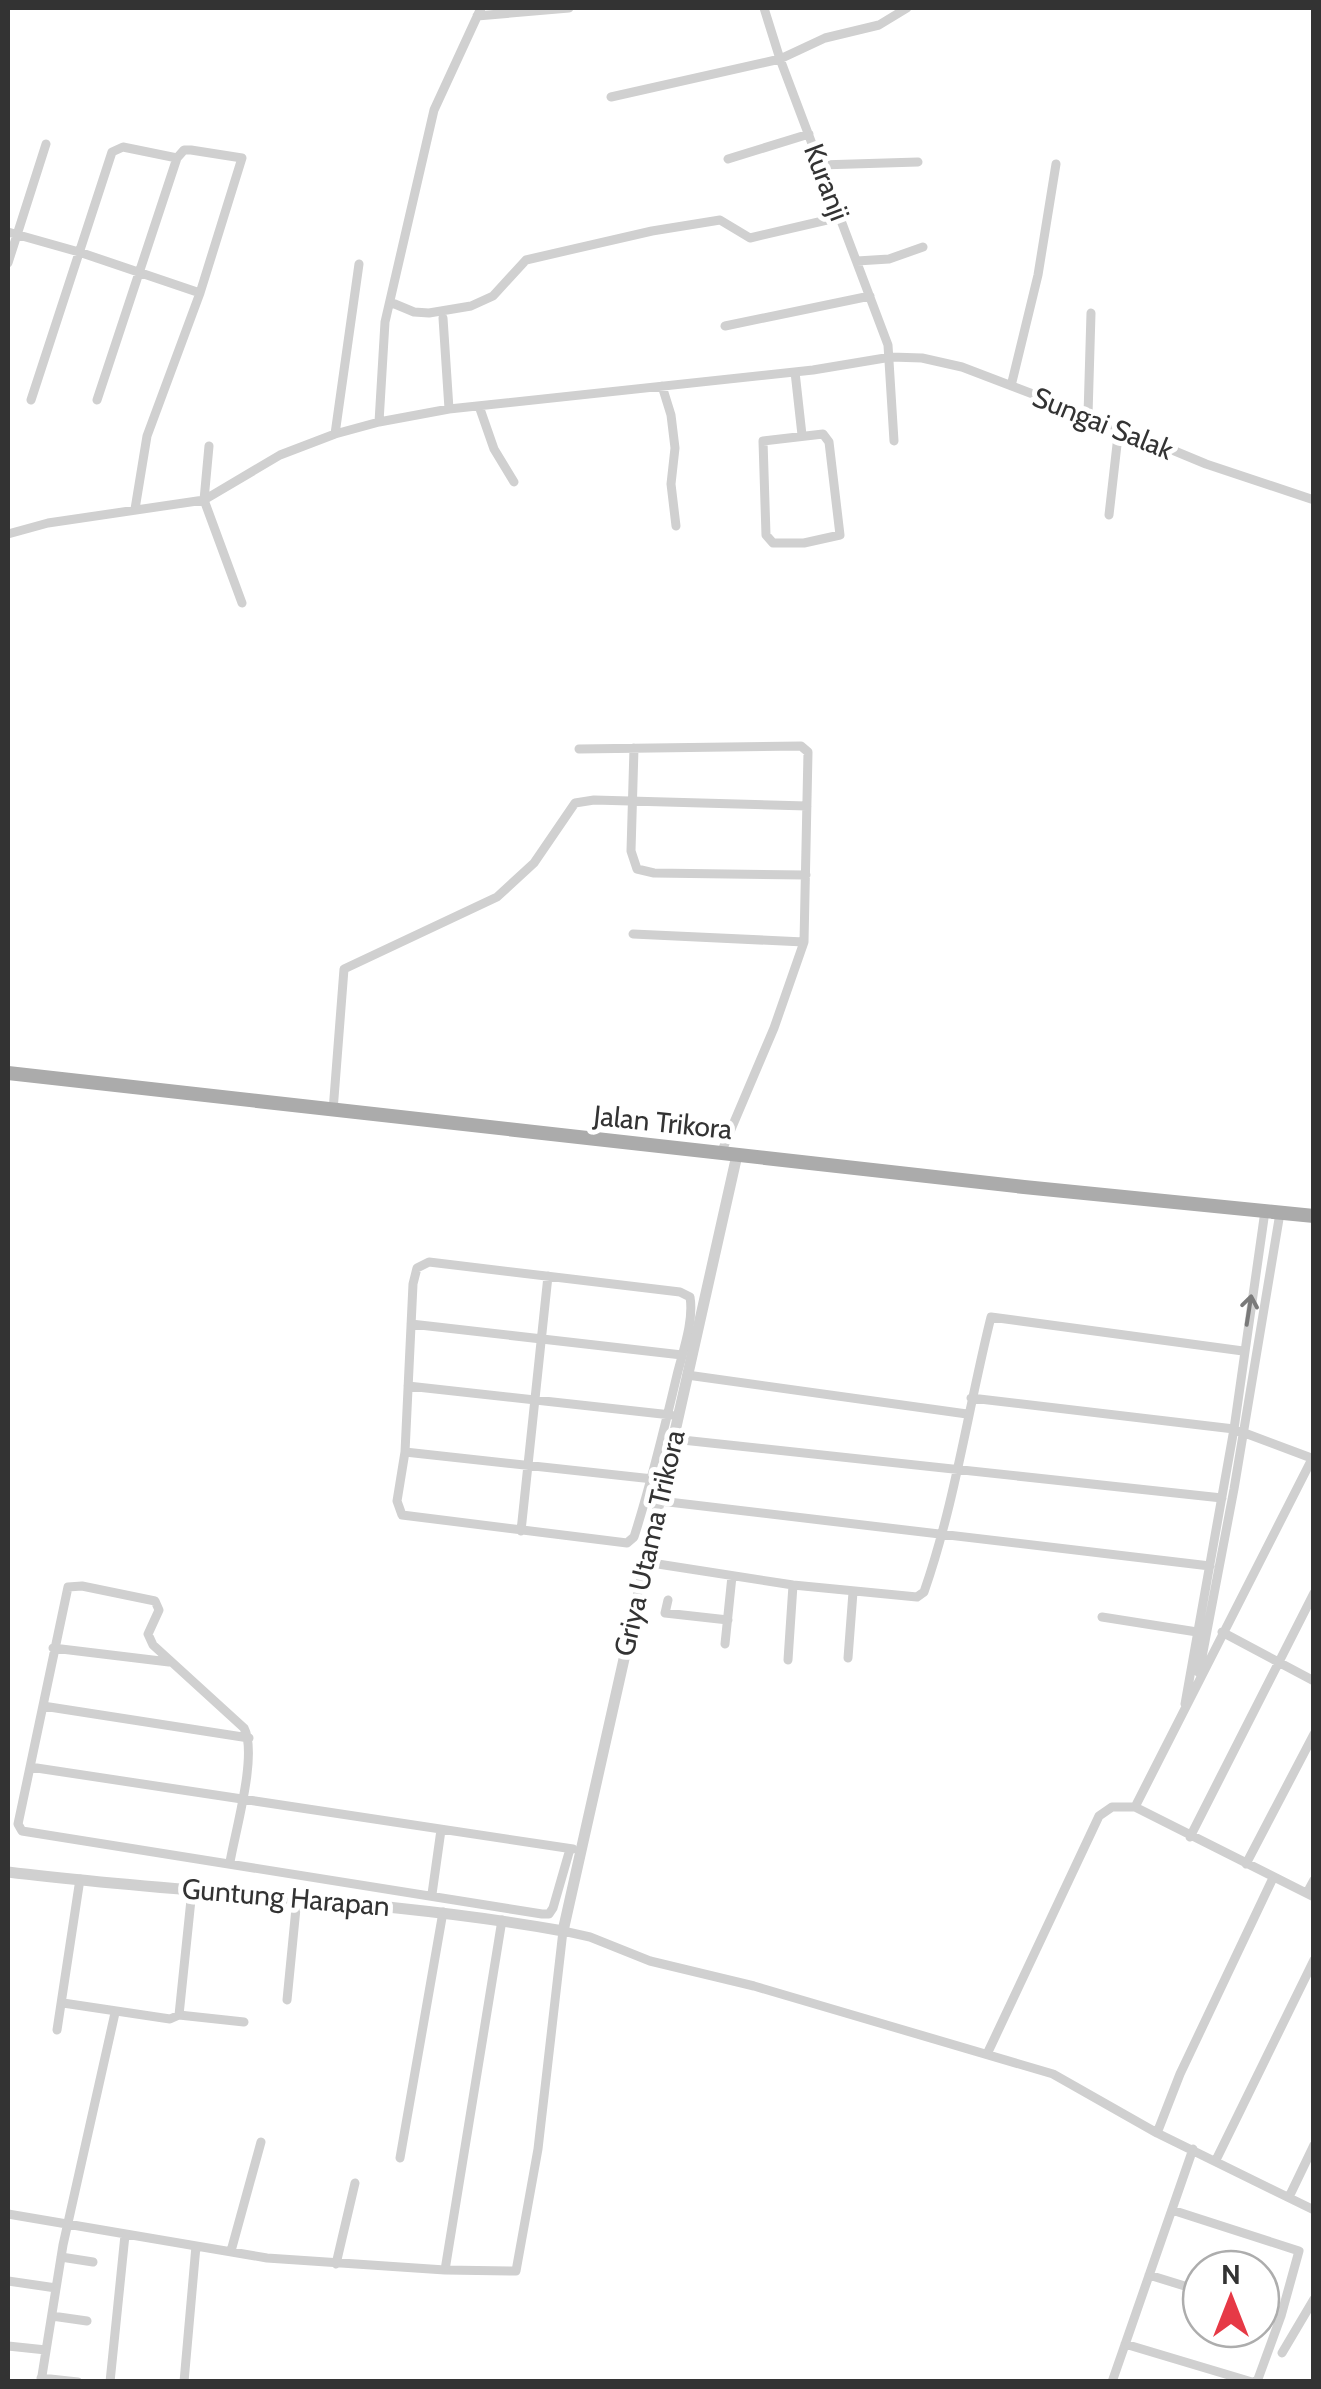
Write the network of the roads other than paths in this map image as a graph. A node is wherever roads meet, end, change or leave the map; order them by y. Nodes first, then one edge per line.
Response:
1 (569, 8) edge
2 (764, 8) edge
3 (907, 8) edge
4 (479, 12) edge
5 (780, 59) junction
6 (611, 97) dead end
7 (808, 134) junction
8 (46, 144) dead end
9 (176, 158) junction
10 (728, 159) dead end
11 (918, 162) dead end
12 (1056, 164) dead end
13 (820, 165) junction
14 (840, 217) junction
15 (12, 234) edge
16 (923, 247) dead end
17 (79, 252) junction
18 (8, 262) edge
19 (857, 262) junction
20 (359, 264) dead end
21 (140, 273) junction
22 (200, 293) junction
23 (870, 296) junction
24 (390, 302) junction
25 (1091, 313) dead end
26 (443, 318) dead end
27 (726, 326) dead end
28 (891, 357) junction
29 (795, 372) junction
30 (662, 386) junction
31 (1010, 386) junction
32 (31, 400) dead end
33 (96, 400) dead end
34 (479, 406) junction
35 (448, 409) junction
36 (1088, 414) junction
37 (379, 422) junction
38 (1119, 427) junction
39 (335, 434) junction
40 (802, 435) junction
41 (894, 441) dead end
42 (209, 446) dead end
43 (514, 482) dead end
44 (204, 500) junction
45 (1314, 500) edge
46 (135, 509) junction
47 (1109, 516) dead end
48 (676, 526) dead end
49 (8, 534) edge
50 (242, 602) dead end
51 (634, 748) junction
52 (579, 749) dead end
53 (634, 803) junction
54 (807, 806) junction
55 (806, 874) junction
56 (634, 934) dead end
57 (804, 942) junction
58 (8, 1072) edge
59 (334, 1111) junction
60 (721, 1153) junction
61 (737, 1154) junction
62 (1272, 1212) junction
63 (1314, 1216) edge
64 (548, 1276) junction
65 (412, 1324) junction
66 (541, 1338) junction
67 (1243, 1351) junction
68 (682, 1355) junction
69 (687, 1376) junction
70 (408, 1386) junction
71 (971, 1398) junction
72 (534, 1400) junction
73 (967, 1414) junction
74 (673, 1415) junction
75 (1238, 1430) junction
76 (673, 1439) junction
77 (405, 1452) junction
78 (1313, 1459) edge
79 (528, 1465) junction
80 (957, 1470) junction
81 (653, 1479) junction
82 (1222, 1498) junction
83 (660, 1501) junction
84 (521, 1531) junction
85 (944, 1535) junction
86 (645, 1562) junction
87 (1210, 1566) junction
88 (732, 1576) junction
89 (793, 1585) junction
90 (854, 1592) junction
91 (1314, 1594) edge
92 (668, 1600) dead end
93 (1102, 1617) dead end
94 (728, 1620) junction
95 (1197, 1632) junction
96 (1222, 1632) junction
97 (725, 1644) dead end
98 (53, 1648) junction
99 (848, 1658) dead end
100 (788, 1660) dead end
101 (172, 1662) junction
102 (1277, 1664) junction
103 (1314, 1681) edge
104 (1195, 1690) junction
105 (43, 1706) junction
106 (1183, 1717) junction
107 (1314, 1734) edge
108 (249, 1738) junction
109 (30, 1767) junction
110 (241, 1800) junction
111 (1135, 1807) junction
112 (441, 1830) junction
113 (1190, 1836) junction
114 (575, 1850) junction
115 (230, 1862) junction
116 (1246, 1864) junction
117 (8, 1872) edge
118 (1273, 1878) junction
119 (80, 1879) junction
120 (1314, 1880) edge
121 (192, 1890) junction
122 (432, 1894) junction
123 (1310, 1895) edge
124 (298, 1898) junction
125 (443, 1912) junction
126 (502, 1920) junction
127 (563, 1931) junction
128 (1314, 1960) edge
129 (288, 2000) dead end
130 (62, 2003) junction
131 (115, 2012) junction
132 (179, 2015) junction
133 (244, 2022) dead end
134 (57, 2030) dead end
135 (988, 2052) junction
136 (1157, 2133) junction
137 (261, 2142) dead end
138 (1314, 2145) edge
139 (1193, 2149) junction
140 (400, 2158) dead end
141 (1216, 2160) junction
142 (355, 2182) dead end
143 (1289, 2197) junction
144 (1172, 2210) junction
145 (1314, 2210) edge
146 (8, 2214) edge
147 (68, 2226) junction
148 (125, 2235) junction
149 (196, 2246) junction
150 (231, 2251) junction
151 (61, 2258) junction
152 (92, 2262) dead end
153 (336, 2264) junction
154 (445, 2270) junction
155 (1149, 2275) junction
156 (8, 2281) edge
157 (1181, 2285) edge
158 (56, 2288) junction
159 (1314, 2299) edge
160 (52, 2316) junction
161 (1281, 2316) edge
162 (87, 2321) dead end
163 (1126, 2344) junction
164 (8, 2346) edge
165 (1269, 2349) edge
166 (46, 2350) junction
167 (1282, 2353) dead end
168 (41, 2380) edge
169 (78, 2382) edge
170 (110, 2382) edge
171 (184, 2382) edge
172 (1112, 2382) edge
173 (1253, 2382) edge

1 - 4 street
2 - 5 street, Kuranji
3 - 5 street
4 - 24 street
5 - 6 street
5 - 7 street, Kuranji
7 - 10 street
7 - 13 street, Kuranji
8 - 15 street
9 - 17 street
9 - 21 street
9 - 22 street
11 - 13 street
12 - 31 street
13 - 14 street, Kuranji
14 - 19 street, Kuranji
14 - 24 street
15 - 17 street
15 - 18 street
16 - 19 street
17 - 21 street
17 - 32 street
19 - 23 street, Kuranji
20 - 39 street
21 - 22 street
21 - 33 street
22 - 46 street
23 - 27 street
23 - 28 street, Kuranji
24 - 37 street
25 - 36 street
26 - 35 street
28 - 29 street, Sungai Salak
28 - 31 street, Sungai Salak
28 - 41 street, Kuranji
29 - 30 street, Sungai Salak
29 - 40 street
30 - 34 street, Sungai Salak
30 - 48 street
31 - 36 street, Sungai Salak
34 - 35 street, Sungai Salak
34 - 43 street
35 - 37 street, Sungai Salak
36 - 38 street, Sungai Salak
37 - 39 street, Sungai Salak
38 - 45 street, Sungai Salak
38 - 47 street
39 - 44 street, Sungai Salak
40 - 40 street
42 - 44 street
44 - 46 street
44 - 50 street
46 - 49 street
51 - 52 street
51 - 53 street
51 - 54 street
53 - 54 street
53 - 55 street
53 - 59 street
54 - 55 street
55 - 57 street
56 - 57 street
57 - 60 street
58 - 59 main road, Jalan Trikora
59 - 60 main road, Jalan Trikora
60 - 61 main road, Jalan Trikora
61 - 62 main road, Jalan Trikora
61 - 69 street, Griya Utama Trikora
62 - 63 main road, Jalan Trikora
67 -> 62 street
62 - 75 street
64 - 65 street
64 - 66 street
64 - 68 street
65 - 66 street
65 - 70 street
66 - 68 street
66 - 72 street
67 - 71 street
67 - 75 street
68 - 74 street
69 - 73 street
69 - 74 street, Griya Utama Trikora
70 - 72 street
70 - 77 street
71 - 73 street
71 - 75 street
72 - 74 street
72 - 79 street
73 - 80 street
74 - 76 street, Griya Utama Trikora
74 - 81 street
75 - 78 street
75 - 82 street
75 - 104 street
76 - 80 street
76 - 83 street, Griya Utama Trikora
77 - 79 street
77 - 84 street
78 - 96 street
79 - 81 street
79 - 84 street
80 - 82 street
80 - 85 street
81 - 84 street
82 - 87 street
83 - 85 street
83 - 86 street, Griya Utama Trikora
85 - 87 street
85 - 90 street
86 - 88 street
86 - 114 street, Griya Utama Trikora
87 - 95 street
88 - 89 street
88 - 94 street
89 - 90 street
89 - 100 street
90 - 99 street
91 - 102 street
92 - 94 street
93 - 95 street
94 - 97 street
95 - 106 street
96 - 102 street
96 - 104 street
98 - 101 street
98 - 101 street
98 - 105 street
101 - 108 street
102 - 103 street
102 - 113 street
104 - 106 street
105 - 108 street
105 - 109 street
106 - 111 street
107 - 116 street
108 - 110 street
109 - 110 street
109 - 115 street
110 - 112 street
110 - 115 street
111 - 113 street
111 - 135 street
112 - 114 street
112 - 122 street
113 - 116 street
114 - 122 street
114 - 127 street, Griya Utama Trikora
115 - 122 street
116 - 118 street
117 - 119 street, Guntung Harapan
118 - 123 street
118 - 136 street
119 - 121 street, Guntung Harapan
119 - 130 street
120 - 123 street
121 - 124 street, Guntung Harapan
121 - 132 street
124 - 125 street, Guntung Harapan
124 - 129 street
125 - 126 street, Guntung Harapan
125 - 140 street
126 - 127 street, Guntung Harapan
126 - 154 street
127 - 135 street
127 - 154 street
128 - 141 street
130 - 131 street
130 - 134 street
131 - 132 street
131 - 147 street
132 - 133 street
135 - 136 street
136 - 139 street
137 - 150 street
138 - 143 street
139 - 141 street
139 - 144 street
141 - 143 street
142 - 153 street
143 - 145 street
144 - 155 street
144 - 161 street
146 - 147 street
147 - 148 street
147 - 151 street
148 - 149 street
148 - 170 street
149 - 150 street
149 - 171 street
150 - 153 street
151 - 152 street
151 - 158 street
153 - 154 street
155 - 157 street
155 - 163 street
156 - 158 street
158 - 160 street
159 - 167 street
160 - 162 street
160 - 166 street
163 - 172 street
163 - 173 street
164 - 166 street
165 - 173 street
166 - 168 street
168 - 169 street

